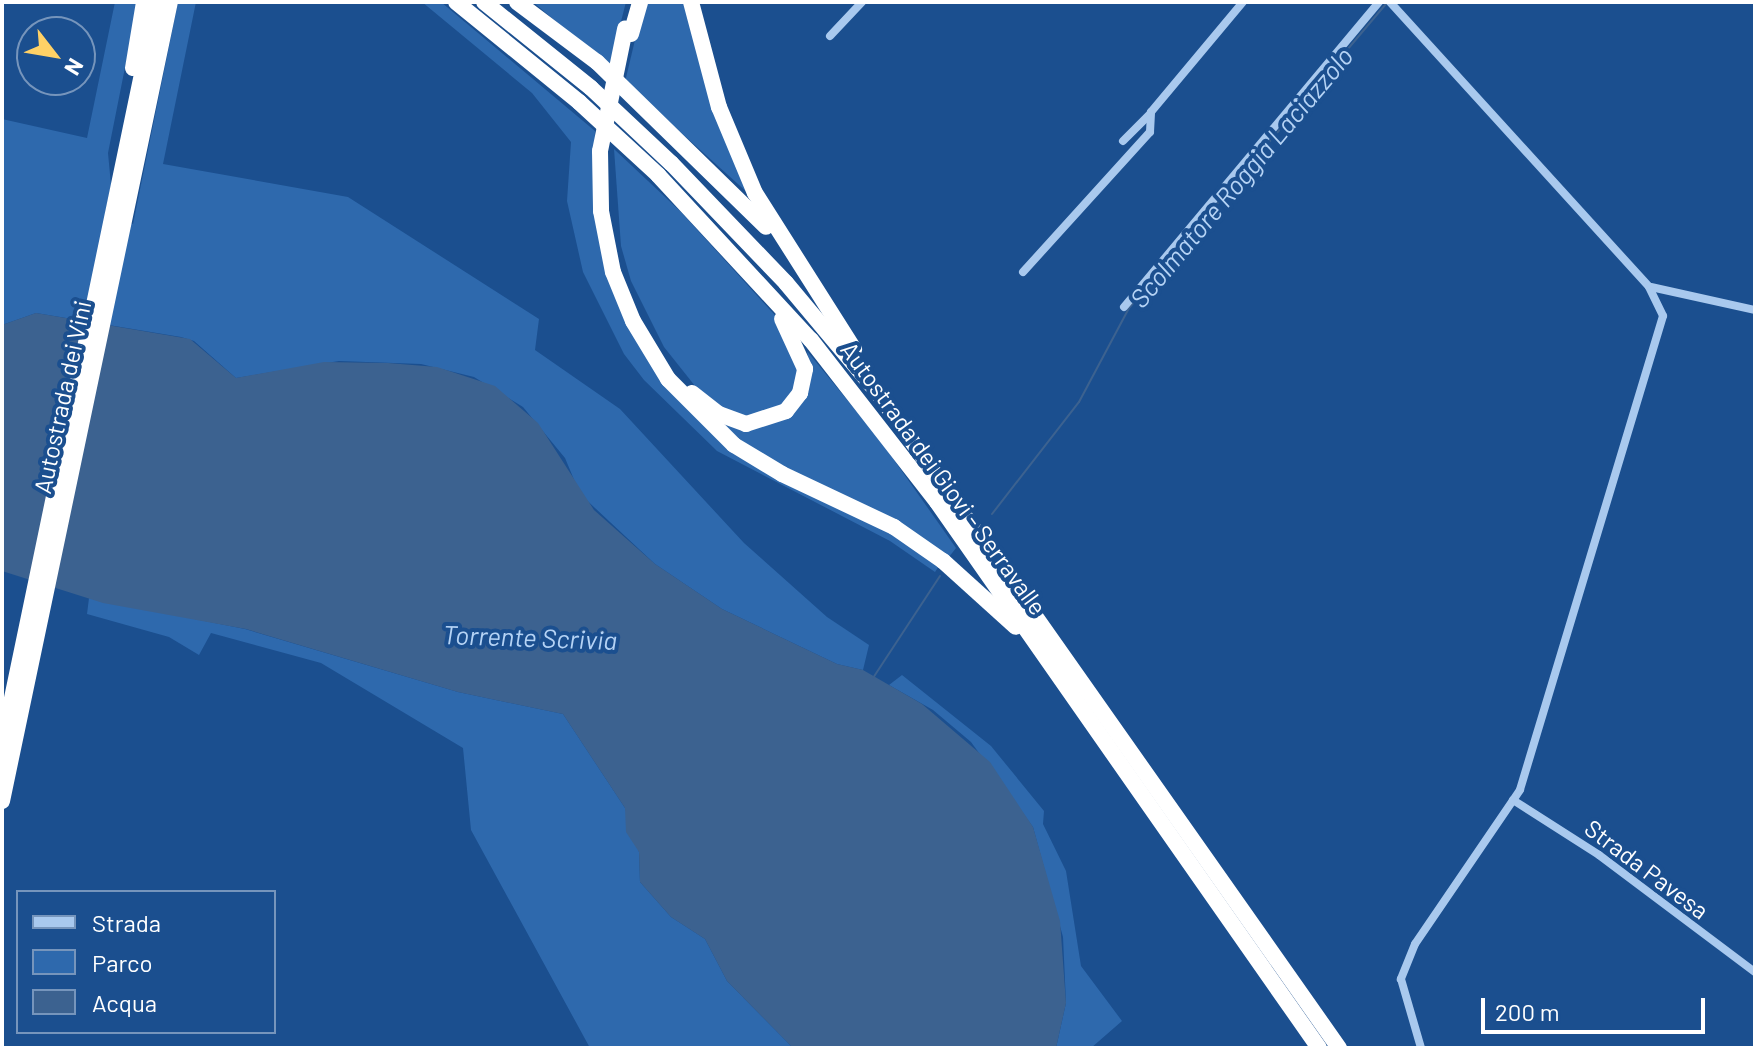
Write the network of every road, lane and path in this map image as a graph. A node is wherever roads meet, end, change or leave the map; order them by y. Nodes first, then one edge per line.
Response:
1 (144, 2) edge
2 (157, 2) edge
3 (170, 2) edge
4 (456, 2) edge
5 (484, 2) edge
6 (517, 2) edge
7 (631, 2) edge
8 (640, 2) edge
9 (691, 2) edge
10 (862, 2) edge
11 (1243, 2) edge
12 (1379, 2) edge
13 (1391, 3) edge
14 (628, 31) junction
15 (830, 36) dead end
16 (1149, 115) junction
17 (1123, 141) dead end
18 (605, 152) junction
19 (122, 172) junction
20 (123, 198) junction
21 (729, 247) junction
22 (790, 255) junction
23 (1023, 272) dead end
24 (1649, 287) junction
25 (1124, 307) dead end
26 (1755, 310) edge
27 (923, 454) junction
28 (32, 631) junction
29 (1037, 646) junction
30 (2, 746) edge
31 (1513, 800) junction
32 (2, 801) edge
33 (1755, 972) edge
34 (1319, 1048) edge
35 (1339, 1048) edge
36 (1421, 1048) edge

1 - 19 highway
2 - 19 highway, Autostrada dei Vini
3 - 20 highway, Autostrada dei Vini
4 - 21 highway, Autostrada dei Giovi - Serravalle
5 - 27 highway, Autostrada dei Giovi - Serravalle
6 - 22 highway
7 - 14 highway
8 - 14 highway
9 - 22 highway
10 - 15 street
11 - 16 street
12 - 25 street
13 - 24 street
14 - 18 highway
16 - 17 street
16 - 23 street
18 - 21 highway
18 - 29 highway
19 - 20 highway, Autostrada dei Vini
20 - 28 highway, Autostrada dei Vini
21 - 29 highway, Autostrada dei Giovi - Serravalle
22 - 27 highway
24 - 26 street
24 - 31 street
27 - 35 highway, Autostrada dei Giovi - Serravalle
28 - 30 highway, Autostrada dei Vini
28 - 32 highway, Autostrada dei Vini
29 - 34 highway, Autostrada dei Giovi - Serravalle
31 - 33 street, Strada Pavesa
31 - 36 street

